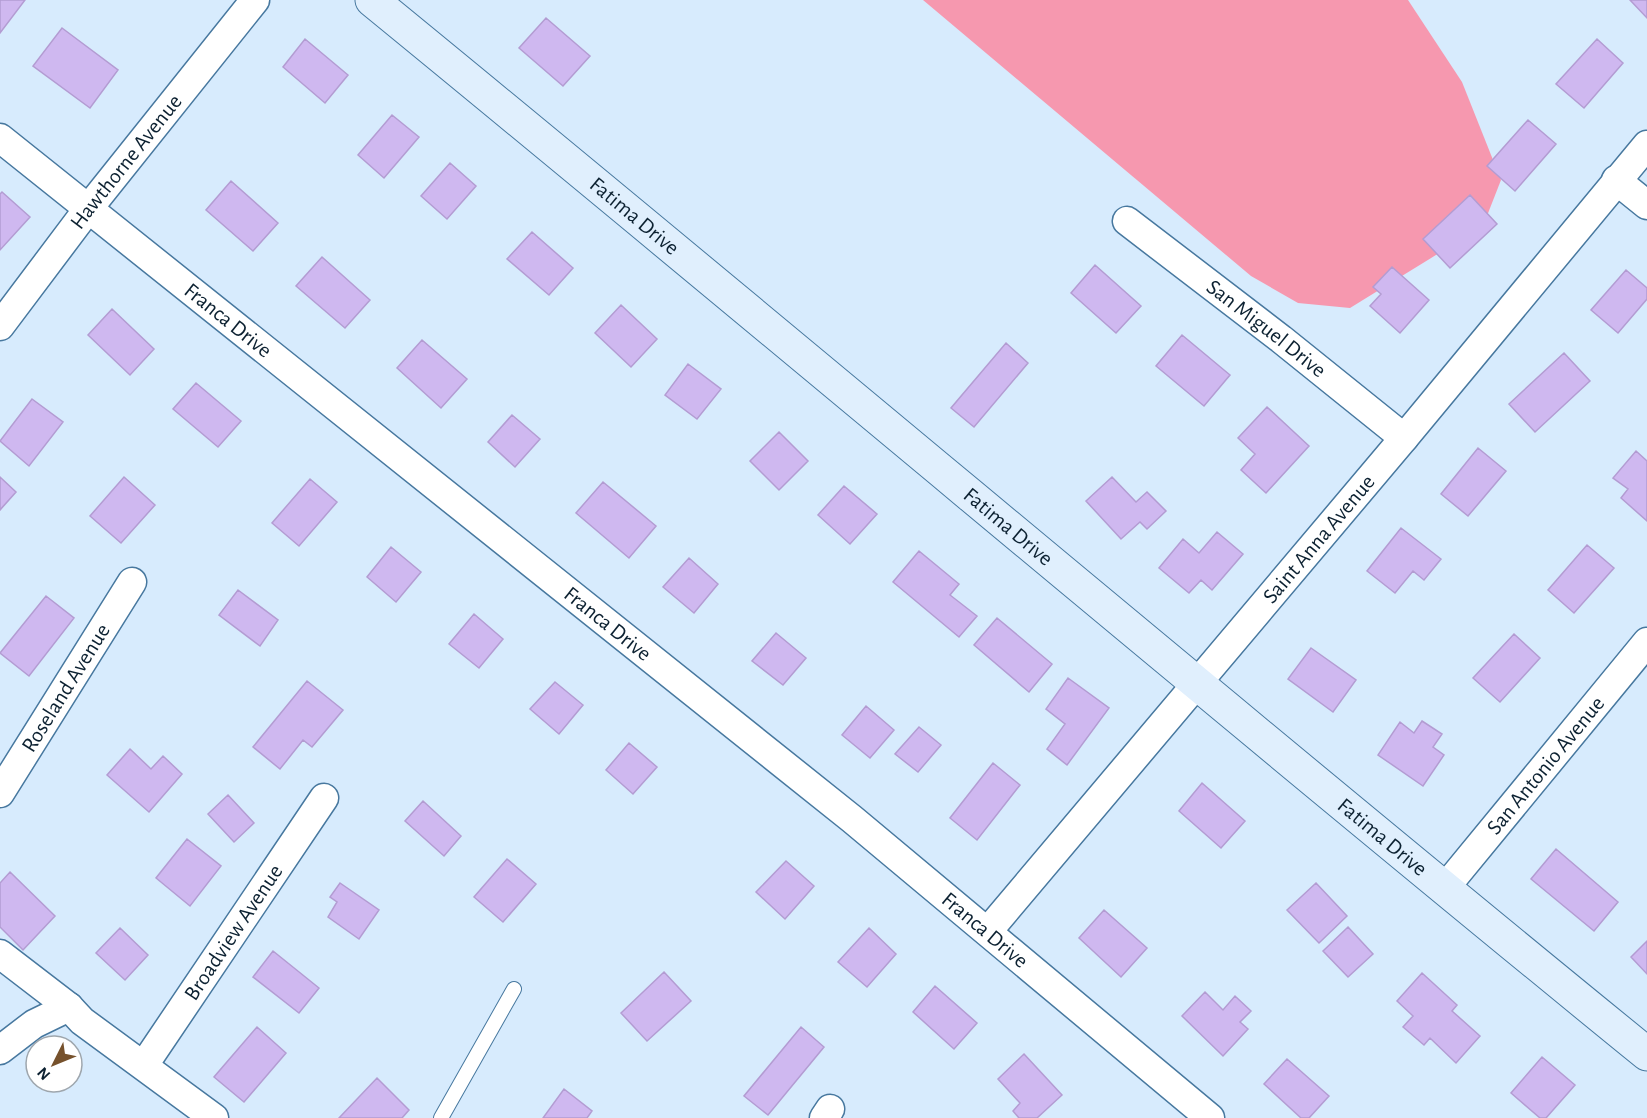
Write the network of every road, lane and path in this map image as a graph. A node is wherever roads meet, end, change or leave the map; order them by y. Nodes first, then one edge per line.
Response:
1 (255, 0) edge
2 (372, 0) edge
3 (0, 138) edge
4 (1647, 145) edge
5 (1616, 180) junction
6 (1647, 205) edge
7 (88, 209) junction
8 (1127, 221) dead end
9 (0, 326) edge
10 (1404, 438) junction
11 (132, 582) dead end
12 (1647, 642) edge
13 (1198, 682) junction
14 (0, 793) edge
15 (324, 798) dead end
16 (1444, 889) junction
17 (988, 931) junction
18 (0, 954) edge
19 (514, 989) dead end
20 (69, 1007) junction
21 (0, 1050) edge
22 (1647, 1054) edge
23 (144, 1065) junction
24 (214, 1118) edge
25 (441, 1118) edge
26 (1210, 1118) edge

1 - 7 street, Hawthorne Avenue
2 - 13 street, Fatima Drive
3 - 7 street, Franca Drive
4 - 5 street, Saint Anna Avenue
5 - 6 street
5 - 10 street, Saint Anna Avenue
7 - 9 street, Hawthorne Avenue
7 - 17 street, Franca Drive
8 - 10 street, San Miguel Drive
10 - 13 street, Saint Anna Avenue
11 - 14 street, Roseland Avenue
12 - 16 street, San Antonio Avenue
13 - 16 street, Fatima Drive
13 - 17 street, Saint Anna Avenue
15 - 23 street, Broadview Avenue
16 - 22 street, Fatima Drive
17 - 26 street, Franca Drive
18 - 20 street
19 - 25 lane
20 - 21 street
20 - 23 street
23 - 24 street

